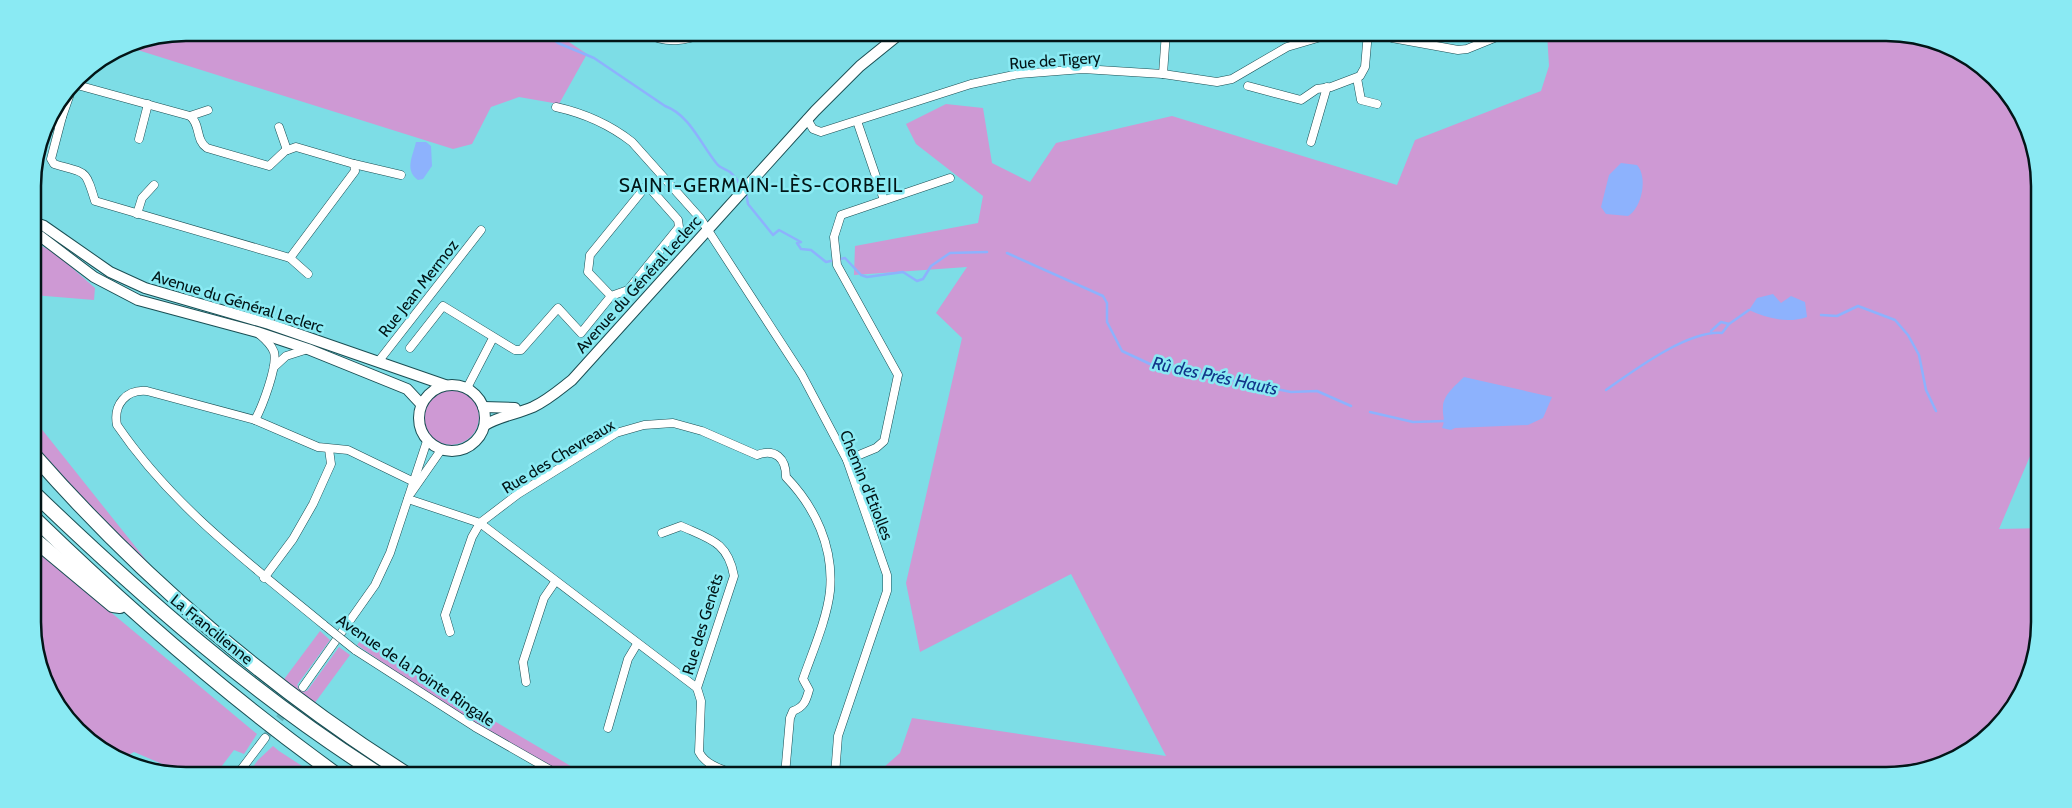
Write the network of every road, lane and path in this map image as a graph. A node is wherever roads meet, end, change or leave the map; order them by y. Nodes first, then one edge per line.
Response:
1 (1165, 41) edge
2 (1308, 41) edge
3 (1367, 41) edge
4 (1410, 41) edge
5 (1486, 41) edge
6 (878, 42) edge
7 (890, 42) edge
8 (1162, 74) junction
9 (1357, 78) junction
10 (82, 86) edge
11 (1248, 86) dead end
12 (1327, 87) junction
13 (148, 104) junction
14 (1377, 104) dead end
15 (556, 107) dead end
16 (65, 108) edge
17 (208, 110) dead end
18 (190, 116) junction
19 (807, 119) junction
20 (57, 121) edge
21 (60, 121) junction
22 (857, 121) junction
23 (279, 127) dead end
24 (139, 139) dead end
25 (1311, 142) dead end
26 (287, 150) junction
27 (354, 164) junction
28 (401, 175) dead end
29 (950, 178) dead end
30 (154, 185) dead end
31 (741, 187) junction
32 (884, 200) junction
33 (137, 214) junction
34 (42, 225) edge
35 (706, 227) junction
36 (481, 230) dead end
37 (42, 237) edge
38 (290, 258) junction
39 (308, 274) dead end
40 (611, 296) junction
41 (257, 332) junction
42 (493, 338) junction
43 (410, 348) dead end
44 (308, 349) junction
45 (378, 362) junction
46 (274, 367) junction
47 (445, 384) junction
48 (467, 388) junction
49 (421, 404) junction
50 (483, 407) junction
51 (255, 420) junction
52 (485, 425) junction
53 (427, 441) junction
54 (329, 449) junction
55 (441, 450) junction
56 (847, 460) junction
57 (41, 464) edge
58 (41, 474) edge
59 (412, 481) junction
60 (408, 499) junction
61 (41, 500) edge
62 (480, 524) junction
63 (41, 525) edge
64 (662, 533) dead end
65 (41, 545) edge
66 (264, 578) junction
67 (555, 582) junction
68 (130, 608) junction
69 (178, 622) junction
70 (450, 632) dead end
71 (637, 644) junction
72 (526, 682) dead end
73 (303, 687) tunnel mouth
74 (697, 688) junction
75 (608, 728) dead end
76 (265, 738) tunnel mouth
77 (244, 767) edge
78 (326, 767) edge
79 (367, 767) edge
80 (394, 767) edge
81 (544, 767) edge
82 (717, 767) edge
83 (786, 767) edge
84 (836, 767) edge

1 - 8 street
2 - 8 street, Rue de Tigery
3 - 9 street
4 - 5 street
6 - 31 main road, Avenue du Général Leclerc
7 - 19 main road, Avenue du Général Leclerc
8 - 22 street, Rue de Tigery
9 - 12 street
9 - 14 street
10 - 13 street
11 - 12 street
12 - 25 street
13 - 18 street
13 - 24 street
15 - 35 street, Chemin d'Etiolles
16 - 21 street
17 - 18 street
18 - 26 street
19 - 22 street, Rue de Tigery
19 - 31 main road, Avenue du Général Leclerc
20 - 21 street
21 - 33 street
22 - 32 street
23 - 26 street
26 - 27 street
27 - 28 street
27 - 38 street
29 - 32 street
30 - 33 street
31 - 35 main road, Avenue du Général Leclerc
32 - 56 street
33 - 38 street
34 - 45 main road, Avenue du Général Leclerc
35 - 50 main road, Avenue du Général Leclerc
35 - 52 main road, Avenue du Général Leclerc
35 - 56 street, Chemin d'Etiolles
36 - 45 street, Rue Jean Mermoz
37 - 41 main road, Avenue du Général Leclerc
38 - 39 street
40 - 40 street
40 - 42 street
41 - 44 main road, Avenue du Général Leclerc
41 - 46 street
42 - 43 street
42 - 48 street
44 - 46 street
44 - 49 main road, Avenue du Général Leclerc
45 - 47 main road, Avenue du Général Leclerc
46 - 51 street
47 - 48 main road
47 - 49 main road
48 - 50 main road
49 - 53 main road
50 - 52 main road
51 - 54 street, Avenue de la Pointe Ringale
51 - 66 street, Avenue de la Pointe Ringale
52 - 55 main road
53 - 55 main road
53 - 59 street
54 - 59 street, Avenue de la Pointe Ringale
54 - 66 street
55 - 60 street
56 - 84 street, Chemin d'Etiolles
57 - 80 highway
58 - 69 highway
59 - 60 street
60 - 62 street
60 - 73 street
61 - 69 highway, La Francilienne
62 - 67 street
62 - 70 street
62 - 83 street, Rue des Chevreaux
63 - 68 highway
64 - 74 street, Rue des Genêts
65 - 68 highway
66 - 81 street, Avenue de la Pointe Ringale, bridge
67 - 71 street
67 - 72 street
68 - 78 highway
69 - 79 highway, La Francilienne
71 - 74 street
71 - 75 street
74 - 82 street
76 - 77 street

